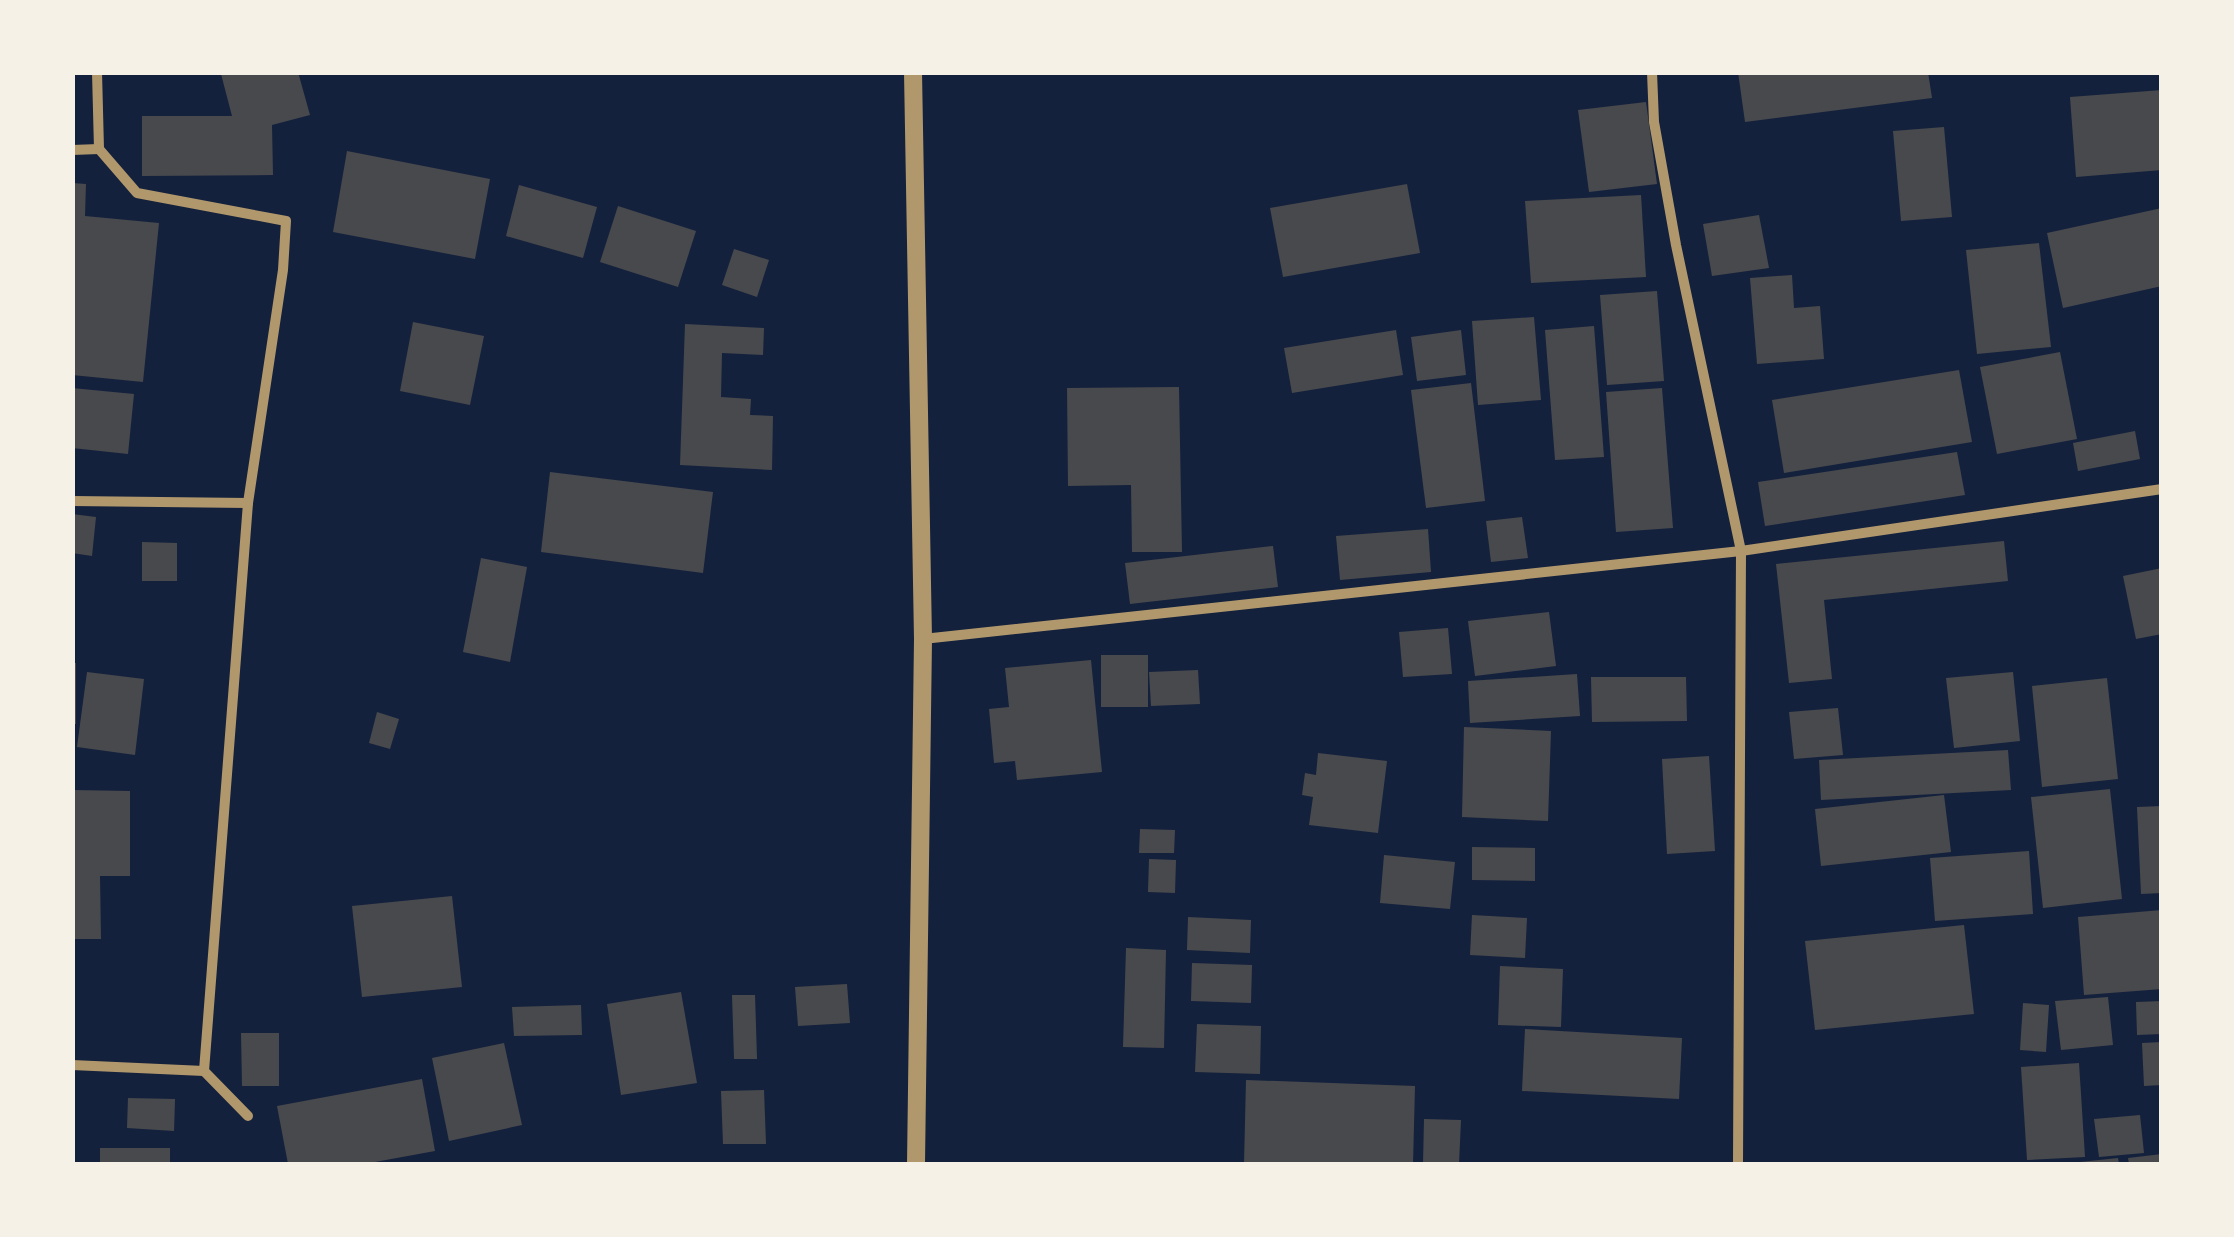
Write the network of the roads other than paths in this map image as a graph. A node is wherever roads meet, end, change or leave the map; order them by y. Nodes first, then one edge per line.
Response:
1 (97, 72) edge
2 (913, 72) edge
3 (1652, 72) edge
4 (99, 149) junction
5 (72, 150) edge
6 (2162, 488) edge
7 (72, 501) edge
8 (248, 503) junction
9 (1741, 551) junction
10 (923, 639) junction
11 (72, 1065) edge
12 (204, 1070) junction
13 (248, 1116) dead end
14 (916, 1164) edge
15 (1738, 1164) edge

1 - 4 street
2 - 10 street
3 - 9 street
4 - 5 street
4 - 8 street
6 - 9 street
7 - 8 street
8 - 12 street
9 - 10 street
9 - 15 street
10 - 14 street
11 - 12 street
12 - 13 street

